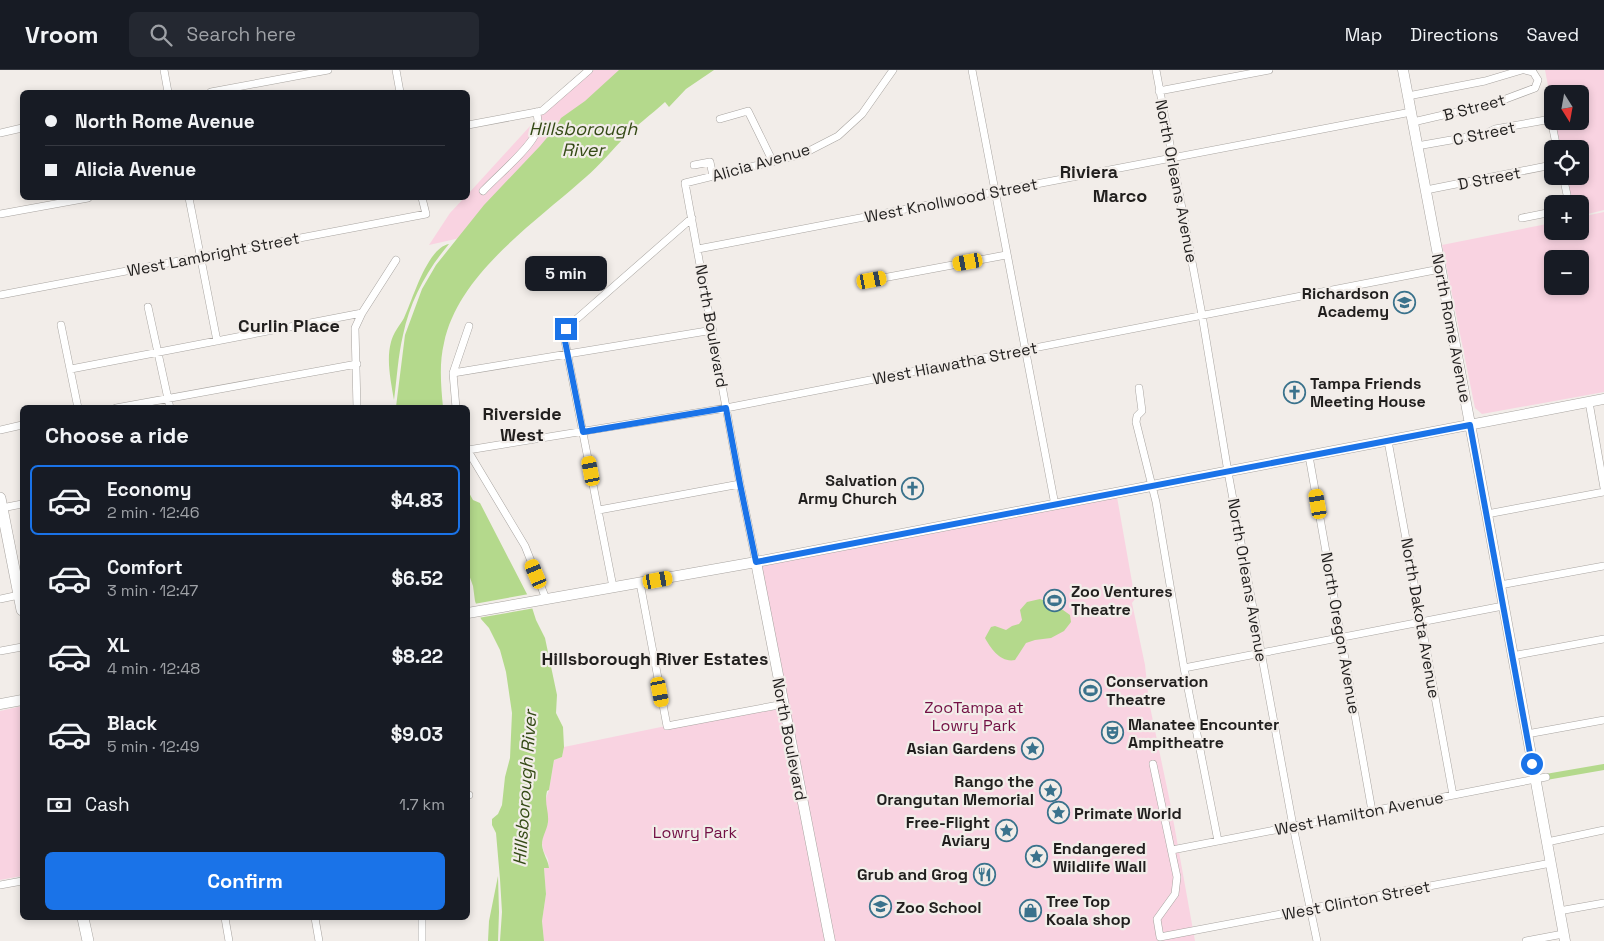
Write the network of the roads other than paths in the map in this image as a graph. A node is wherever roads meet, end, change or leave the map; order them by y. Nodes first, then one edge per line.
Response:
1 (164, 70) edge
2 (328, 70) edge
3 (396, 70) edge
4 (589, 70) edge
5 (893, 70) edge
6 (972, 70) edge
7 (1156, 70) edge
8 (1269, 70) edge
9 (1403, 70) edge
10 (1524, 70) edge
11 (168, 90) edge
12 (222, 90) edge
13 (400, 90) edge
14 (1160, 91) junction
15 (1408, 96) junction
16 (536, 112) junction
17 (1412, 117) junction
18 (720, 119) dead end
19 (470, 125) edge
20 (20, 128) edge
21 (0, 133) edge
22 (1555, 140) edge
23 (1417, 146) junction
24 (1172, 158) junction
25 (773, 162) junction
26 (694, 165) dead end
27 (1544, 167) edge
28 (713, 173) junction
29 (686, 183) joint
30 (1426, 190) junction
31 (484, 191) dead end
32 (995, 191) junction
33 (77, 200) edge
34 (189, 200) edge
35 (422, 200) edge
36 (0, 214) edge
37 (1544, 214) edge
38 (692, 218) junction
39 (1522, 218) dead end
40 (698, 249) junction
41 (1006, 255) junction
42 (200, 256) junction
43 (396, 260) dead end
44 (1440, 269) junction
45 (872, 280) dead end
46 (0, 295) edge
47 (148, 307) dead end
48 (362, 313) junction
49 (1202, 315) junction
50 (61, 325) dead end
51 (470, 326) dead end
52 (712, 330) junction
53 (217, 341) junction
54 (1025, 349) junction
55 (159, 352) junction
56 (568, 353) junction
57 (357, 364) junction
58 (71, 369) junction
59 (453, 373) junction
60 (1139, 388) dead end
61 (168, 398) junction
62 (1604, 399) edge
63 (1589, 402) junction
64 (77, 405) edge
65 (132, 405) edge
66 (169, 405) edge
67 (357, 405) edge
68 (456, 405) edge
69 (726, 408) junction
70 (20, 425) edge
71 (1470, 425) junction
72 (0, 430) edge
73 (583, 432) junction
74 (1388, 441) junction
75 (470, 450) edge
76 (470, 453) edge
77 (1309, 456) junction
78 (1228, 472) junction
79 (740, 484) junction
80 (1152, 486) junction
81 (1604, 488) edge
82 (1604, 492) edge
83 (1, 503) edge
84 (20, 504) edge
85 (1055, 505) junction
86 (599, 510) junction
87 (1487, 514) junction
88 (5, 545) edge
89 (756, 562) junction
90 (1604, 566) edge
91 (19, 575) edge
92 (640, 583) junction
93 (1500, 585) junction
94 (613, 587) junction
95 (19, 595) junction
96 (0, 599) edge
97 (544, 599) junction
98 (20, 600) edge
99 (1503, 606) junction
100 (470, 613) edge
101 (1421, 622) junction
102 (1341, 637) junction
103 (1604, 639) edge
104 (20, 647) edge
105 (0, 652) edge
106 (1262, 653) junction
107 (1512, 656) junction
108 (1184, 668) junction
109 (20, 700) edge
110 (0, 704) edge
111 (784, 704) junction
112 (1604, 720) edge
113 (1527, 734) junction
114 (1153, 764) dead end
115 (1546, 777) dead end
116 (1535, 780) junction
117 (1453, 796) junction
118 (1372, 811) junction
119 (1293, 826) junction
120 (1604, 830) edge
121 (1218, 841) junction
122 (1547, 842) junction
123 (1172, 850) junction
124 (1551, 863) junction
125 (20, 881) edge
126 (0, 885) edge
127 (1604, 903) edge
128 (1310, 908) junction
129 (1559, 911) junction
130 (83, 920) edge
131 (225, 920) edge
132 (315, 920) edge
133 (422, 920) edge
134 (1564, 938) edge
135 (88, 941) edge
136 (229, 941) edge
137 (320, 941) edge
138 (422, 941) edge
139 (830, 941) edge
140 (1317, 941) edge
141 (1526, 941) edge

1 - 11 street
2 - 12 street
3 - 13 street
4 - 16 street
5 - 25 street, Alicia Avenue
6 - 32 street
7 - 14 street, North Orleans Avenue
8 - 14 street
9 - 15 street, North Rome Avenue
10 - 15 street
10 - 17 street, B Street
14 - 24 street, North Orleans Avenue
15 - 17 street, North Rome Avenue
16 - 19 street
16 - 31 street
17 - 23 street, North Rome Avenue
17 - 24 street, West Knollwood Street
18 - 25 street
20 - 21 street
22 - 23 street, C Street
23 - 30 street, North Rome Avenue
24 - 32 street, West Knollwood Street
24 - 49 street, North Orleans Avenue
25 - 28 street, Alicia Avenue
26 - 28 street
27 - 30 street, D Street
28 - 29 street, Alicia Avenue
29 - 38 street, North Boulevard
30 - 44 street, North Rome Avenue
32 - 40 street, West Knollwood Street
32 - 41 street
33 - 36 street
34 - 42 street
35 - 42 street, West Lambright Street
37 - 39 street
38 - 40 street, North Boulevard
38 - 56 street
40 - 52 street, North Boulevard
41 - 45 street
41 - 54 street
42 - 46 street, West Lambright Street
42 - 53 street
43 - 48 street
44 - 49 street, West Hiawatha Street
44 - 71 street, North Rome Avenue
47 - 55 street
48 - 53 street
48 - 57 street
49 - 54 street, West Hiawatha Street
49 - 78 street, North Orleans Avenue
50 - 58 street
51 - 59 street
52 - 56 street
52 - 69 street, North Boulevard
53 - 55 street
54 - 69 street, West Hiawatha Street
54 - 85 street
55 - 58 street
55 - 61 street
56 - 59 street
56 - 73 street
57 - 61 street
57 - 67 street
58 - 64 street
59 - 68 street
60 - 80 street
61 - 65 street
61 - 66 street
62 - 63 street
63 - 71 street
63 - 81 street
69 - 73 street, West Hiawatha Street
69 - 79 street, North Boulevard
70 - 72 street
71 - 74 street
71 - 87 street, North Rome Avenue
73 - 75 street, West Hiawatha Street
73 - 86 street
74 - 77 street
74 - 101 street, North Dakota Avenue
76 - 97 street
77 - 78 street
77 - 102 street, North Oregon Avenue
78 - 80 street
78 - 106 street, North Orleans Avenue
79 - 86 street
79 - 89 street, North Boulevard
80 - 85 street
80 - 108 street
82 - 87 street
83 - 84 street
83 - 88 main road
85 - 89 street
86 - 94 street
87 - 93 street, North Rome Avenue
88 - 91 main road
89 - 92 street
89 - 111 street, North Boulevard
90 - 93 street
91 - 95 main road
92 - 94 street
92 - 111 street
93 - 99 street, North Rome Avenue
94 - 97 street
95 - 96 street
95 - 98 main road
97 - 100 street
99 - 101 street
99 - 107 street, North Rome Avenue
101 - 102 street
101 - 117 street, North Dakota Avenue
102 - 106 street
102 - 118 street, North Oregon Avenue
103 - 107 street
104 - 105 street
106 - 108 street
106 - 119 street, North Orleans Avenue
107 - 113 street, North Rome Avenue
108 - 121 street
109 - 110 street
111 - 139 street, North Boulevard
112 - 113 street
113 - 116 street, North Rome Avenue
114 - 123 street
115 - 116 street, West Hamilton Avenue
116 - 117 street, West Hamilton Avenue
116 - 122 street, North Rome Avenue
117 - 118 street, West Hamilton Avenue
118 - 119 street, West Hamilton Avenue
119 - 121 street, West Hamilton Avenue
119 - 128 street, North Orleans Avenue
120 - 122 street
121 - 123 street, West Hamilton Avenue
122 - 124 street, North Rome Avenue
123 - 128 street, West Clinton Street
124 - 128 street, West Clinton Street
124 - 129 street, North Rome Avenue
125 - 126 street
127 - 129 street
128 - 140 street, North Orleans Avenue
129 - 134 street, North Rome Avenue
130 - 135 main road
131 - 136 street
132 - 137 street
133 - 138 street
134 - 141 street

